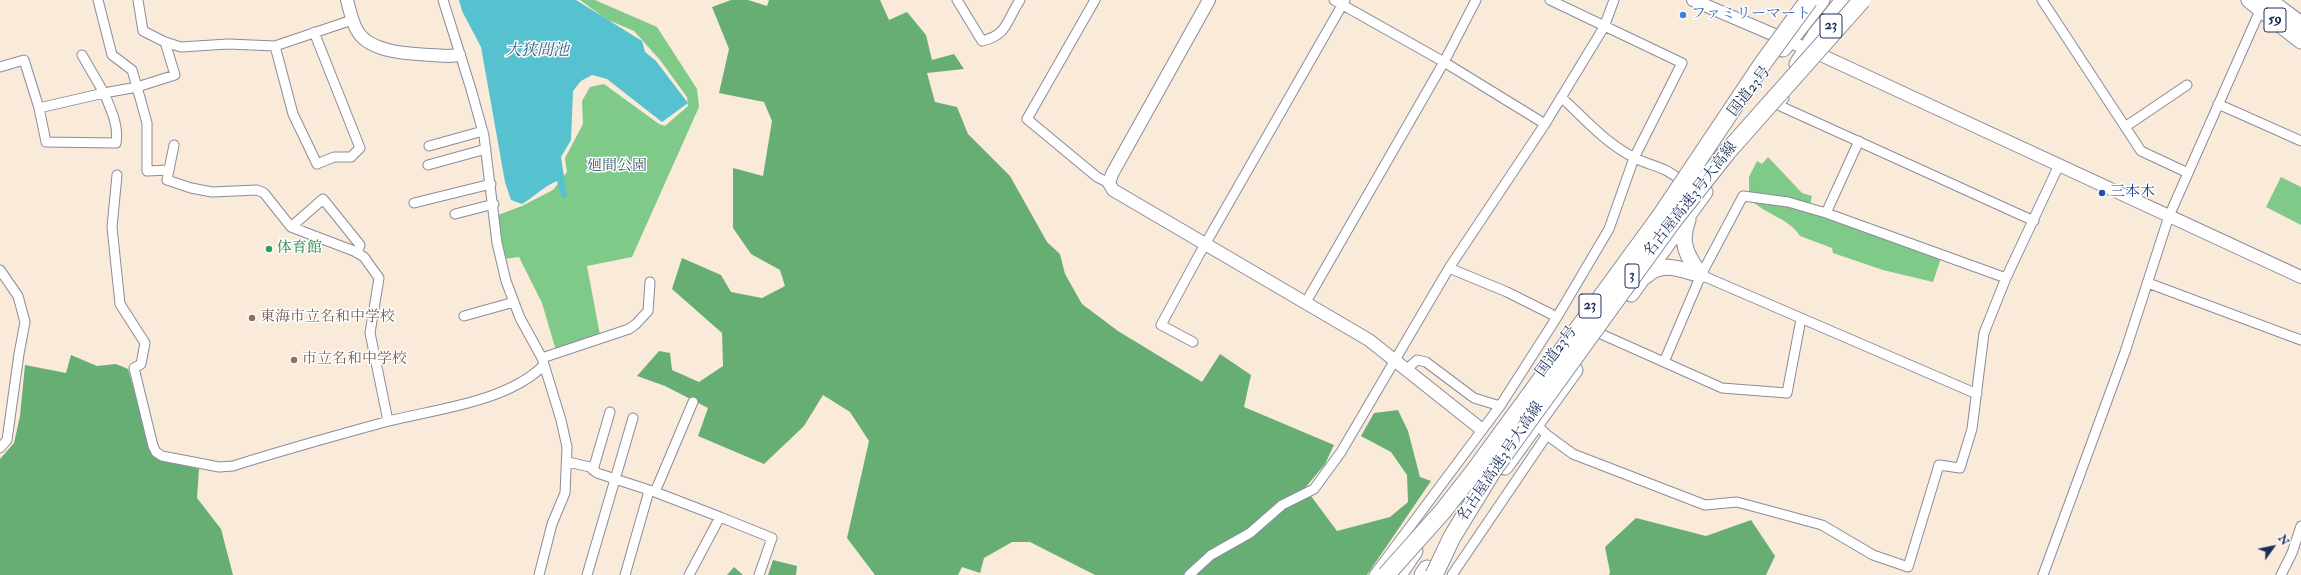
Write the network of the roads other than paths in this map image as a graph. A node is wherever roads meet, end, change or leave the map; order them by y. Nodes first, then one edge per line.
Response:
1 (98, 0) edge
2 (138, 0) edge
3 (347, 0) edge
4 (443, 0) edge
5 (957, 0) edge
6 (1020, 0) edge
7 (1095, 0) edge
8 (1209, 0) edge
9 (1334, 0) edge
10 (1476, 0) edge
11 (1550, 0) edge
12 (1614, 0) edge
13 (1693, 0) edge
14 (1809, 0) edge
15 (1812, 0) edge
16 (1822, 0) edge
17 (1843, 0) edge
18 (1854, 0) edge
19 (1862, 0) edge
20 (1869, 0) edge
21 (2042, 0) edge
22 (1344, 2) edge
23 (2261, 2) edge
24 (352, 20) junction
25 (2301, 24) edge
26 (1604, 27) junction
27 (314, 32) junction
28 (1789, 41) junction
29 (2301, 41) edge
30 (165, 42) junction
31 (275, 46) junction
32 (1807, 50) junction
33 (82, 55) dead end
34 (459, 55) junction
35 (1821, 55) junction
36 (1444, 62) junction
37 (0, 66) edge
38 (2187, 86) dead end
39 (137, 87) junction
40 (104, 93) junction
41 (1561, 97) junction
42 (2218, 104) junction
43 (39, 108) junction
44 (1545, 124) junction
45 (2125, 127) junction
46 (483, 131) junction
47 (1859, 140) junction
48 (2301, 141) edge
49 (174, 145) dead end
50 (429, 146) dead end
51 (486, 149) junction
52 (1634, 158) junction
53 (428, 165) dead end
54 (2059, 165) junction
55 (170, 170) junction
56 (2188, 173) junction
57 (117, 175) dead end
58 (1681, 181) junction
59 (1109, 183) junction
60 (491, 184) junction
61 (414, 203) dead end
62 (494, 204) junction
63 (1693, 209) junction
64 (1826, 213) junction
65 (455, 214) dead end
66 (2169, 216) junction
67 (2034, 221) junction
68 (292, 227) junction
69 (1205, 244) junction
70 (357, 253) junction
71 (1449, 268) junction
72 (0, 270) edge
73 (1701, 275) junction
74 (2301, 277) edge
75 (2006, 278) junction
76 (650, 282) dead end
77 (2148, 283) junction
78 (1634, 289) junction
79 (514, 302) junction
80 (1306, 302) junction
81 (464, 316) dead end
82 (1557, 317) junction
83 (1801, 320) junction
84 (1601, 334) junction
85 (2301, 340) edge
86 (1193, 342) dead end
87 (1395, 361) junction
88 (543, 362) junction
89 (1664, 362) junction
90 (1407, 369) junction
91 (1977, 394) junction
92 (693, 402) dead end
93 (1500, 406) junction
94 (610, 412) dead end
95 (632, 418) dead end
96 (388, 421) junction
97 (1481, 429) junction
98 (1542, 430) junction
99 (0, 448) edge
100 (568, 462) junction
101 (593, 470) junction
102 (614, 478) junction
103 (652, 491) junction
104 (720, 517) junction
105 (2301, 526) edge
106 (1431, 571) edge
107 (539, 575) edge
108 (587, 575) edge
109 (625, 575) edge
110 (689, 575) edge
111 (759, 575) edge
112 (1189, 575) edge
113 (1374, 575) edge
114 (1386, 575) edge
115 (1399, 575) edge
116 (1452, 575) edge
117 (2043, 575) edge
118 (2281, 575) edge

1 - 39 street
2 - 30 street
3 - 24 street
4 - 34 street
5 - 6 street
7 - 59 street
8 - 59 street
9 - 22 street
10 - 36 street
11 - 26 street
12 - 26 street
13 - 28 street
14 - 114 highway, 名古屋高速3号大高線 / 3, bridge
15 - 28 main road, 23
16 - 28 main road, 国道23号 / 23
17 - 32 main road, 国道23号 / 23
18 - 32 main road, 23
19 - 106 highway, 名古屋高速3号大高線 / 3, bridge
20 - 35 street
21 - 45 street
22 - 36 street
22 - 69 street
23 - 25 main road, 59
23 - 29 main road, 59
23 - 42 street
24 - 27 street
24 - 34 street
26 - 41 street
26 - 52 street
27 - 31 street
27 - 31 street
28 - 32 street
28 - 58 main road, 国道23号 / 23
30 - 31 street
30 - 39 street
32 - 35 street
32 - 63 main road, 国道23号 / 23
33 - 40 street
34 - 46 street
35 - 47 street
35 - 54 street
36 - 44 street
36 - 80 street
37 - 43 street
38 - 45 street
39 - 40 street
39 - 55 street
40 - 43 street
40 - 43 street
41 - 44 street
41 - 52 street
42 - 48 street
42 - 56 street
44 - 71 street
45 - 56 street
46 - 50 street
46 - 51 street
47 - 64 street
47 - 67 street
49 - 55 street
51 - 53 street
51 - 60 street
52 - 58 street
52 - 82 street
54 - 66 street
54 - 67 street
55 - 68 street
56 - 66 street
57 - 96 street
58 - 115 main road, 国道23号 / 23
59 - 69 street
60 - 61 street
60 - 62 street
62 - 65 street
62 - 79 street
63 - 73 main road
63 - 78 main road, 国道23号 / 23
64 - 73 street
64 - 75 street
66 - 74 street
66 - 77 street
67 - 75 street
68 - 70 street
68 - 70 street
69 - 80 street
69 - 86 street
70 - 96 street
71 - 82 street
71 - 87 street
72 - 99 street
73 - 78 main road
73 - 83 street
73 - 89 street
75 - 91 street
76 - 88 street
77 - 85 street
77 - 117 street
78 - 84 main road, 国道23号 / 23
79 - 81 street
79 - 88 street
80 - 87 street
82 - 93 street
83 - 89 street
83 - 91 street
84 - 89 street
84 - 98 main road, 国道23号 / 23
87 - 90 street
87 - 112 street
88 - 96 street
88 - 100 street
90 - 93 street
90 - 97 street
91 - 98 street
92 - 103 street
93 - 97 street
94 - 101 street
95 - 102 street
97 - 113 street
98 - 106 main road, 国道23号 / 23
98 - 116 street
100 - 101 street
100 - 107 street
101 - 102 street
102 - 103 street
102 - 108 street
103 - 104 street
103 - 109 street
104 - 110 street
104 - 111 street
105 - 118 street

